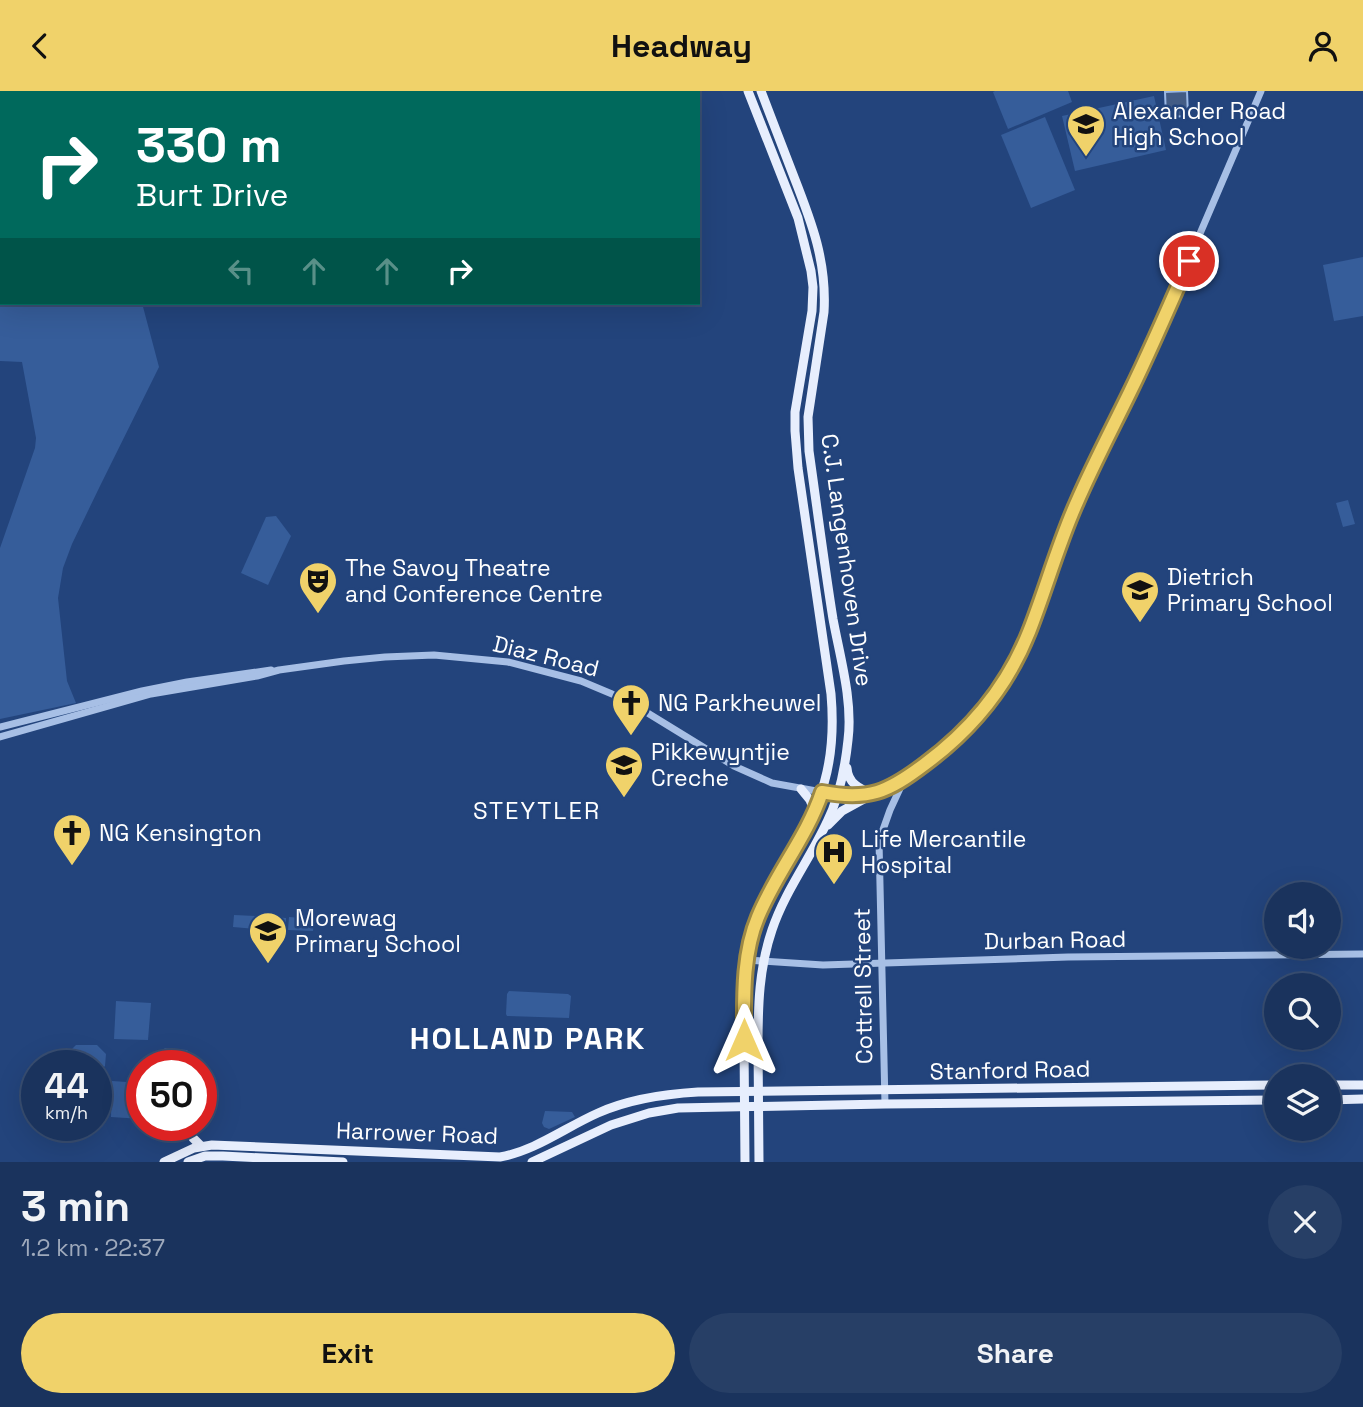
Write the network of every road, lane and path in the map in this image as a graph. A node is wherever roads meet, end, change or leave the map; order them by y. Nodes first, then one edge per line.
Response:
1 (748, 91) edge
2 (761, 91) edge
3 (1261, 91) edge
4 (279, 670) junction
5 (0, 727) edge
6 (0, 737) edge
7 (848, 742) junction
8 (906, 778) junction
9 (801, 789) junction
10 (822, 792) junction
11 (873, 794) junction
12 (838, 795) junction
13 (815, 812) junction
14 (819, 836) junction
15 (1363, 954) edge
16 (747, 960) junction
17 (763, 961) junction
18 (881, 962) junction
19 (744, 1076) junction
20 (1264, 1085) edge
21 (1341, 1085) edge
22 (1363, 1085) edge
23 (758, 1090) junction
24 (744, 1091) junction
25 (884, 1091) junction
26 (698, 1092) junction
27 (1363, 1099) edge
28 (1264, 1100) edge
29 (1341, 1100) edge
30 (885, 1104) junction
31 (759, 1106) junction
32 (744, 1107) junction
33 (196, 1141) edge
34 (201, 1146) junction
35 (321, 1149) junction
36 (320, 1161) edge
37 (164, 1162) edge
38 (188, 1162) edge
39 (342, 1162) edge
40 (532, 1162) edge
41 (745, 1162) edge
42 (759, 1162) edge

1 - 10 main road, C.J. Langenhoven Drive
2 - 7 main road, C.J. Langenhoven Drive
3 - 8 street
4 - 5 street, Diaz Road
4 - 6 street, Diaz Road
4 - 9 street, Diaz Road
7 - 11 main road
7 - 12 main road, C.J. Langenhoven Drive
8 - 11 street
8 - 18 street, Cottrell Street
9 - 10 street, Diaz Road
9 - 13 main road
10 - 12 street, Diaz Road
10 - 13 main road, C.J. Langenhoven Drive
11 - 12 street, Diaz Road
11 - 14 main road
12 - 14 main road, C.J. Langenhoven Drive
13 - 16 main road, C.J. Langenhoven Drive
14 - 17 main road
15 - 18 street, Durban Road
16 - 17 street, Durban Road
16 - 19 main road, C.J. Langenhoven Drive
17 - 18 street, Durban Road
17 - 23 main road
18 - 25 street, Cottrell Street
19 - 24 main road, C.J. Langenhoven Drive
19 - 26 main road
20 - 25 main road, Stanford Road
21 - 22 main road
23 - 24 main road, Stanford Road
23 - 25 main road, Stanford Road
23 - 31 main road
24 - 26 main road, Harrower Road
24 - 32 main road, C.J. Langenhoven Drive
25 - 30 street, Cottrell Street
26 - 35 main road, Harrower Road
27 - 29 main road
28 - 30 main road, Stanford Road
30 - 31 main road, Stanford Road
31 - 32 main road, Stanford Road
31 - 42 main road
32 - 40 main road
32 - 41 main road, C.J. Langenhoven Drive
33 - 34 main road
34 - 35 main road, Harrower Road
34 - 37 main road, Harrower Road
35 - 36 main road
36 - 38 main road, Harrower Road
36 - 39 main road, Harrower Road

